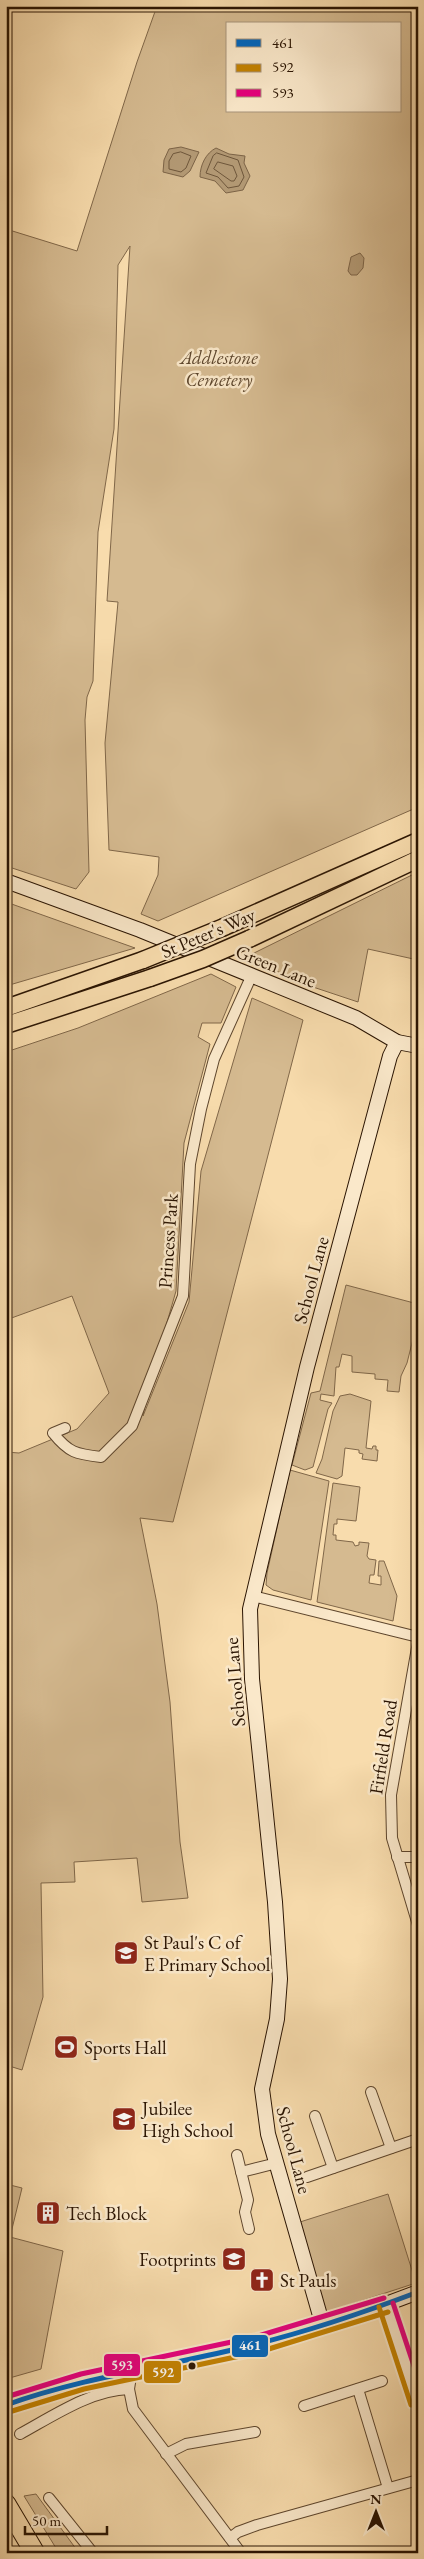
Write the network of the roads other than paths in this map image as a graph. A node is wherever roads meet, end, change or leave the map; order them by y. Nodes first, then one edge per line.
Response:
1 (418, 841) edge
2 (418, 859) edge
3 (6, 880) edge
4 (251, 977) junction
5 (6, 1008) edge
6 (6, 1025) edge
7 (396, 1042) junction
8 (418, 1046) edge
9 (65, 1428) dead end
10 (253, 1596) junction
11 (418, 1637) edge
12 (418, 1642) edge
13 (396, 1857) junction
14 (418, 1858) edge
15 (418, 1925) edge
16 (371, 2092) dead end
17 (315, 2116) dead end
18 (418, 2140) edge
19 (391, 2148) junction
20 (237, 2155) dead end
21 (277, 2163) junction
22 (333, 2168) junction
23 (241, 2172) junction
24 (307, 2177) dead end
25 (249, 2229) dead end
26 (418, 2292) edge
27 (386, 2304) junction
28 (323, 2326) junction
29 (132, 2370) junction
30 (382, 2381) dead end
31 (129, 2389) junction
32 (358, 2389) junction
33 (418, 2403) edge
34 (6, 2405) edge
35 (304, 2406) dead end
36 (255, 2432) dead end
37 (20, 2434) dead end
38 (166, 2454) junction
39 (418, 2480) edge
40 (388, 2488) junction
41 (49, 2498) dead end
42 (6, 2504) edge
43 (230, 2538) junction
44 (35, 2553) edge
45 (93, 2553) edge
46 (241, 2553) edge

1 - 5 main road, St Peter's Way, bridge
2 - 6 main road, St Peter's Way, bridge
3 - 4 street, Green Lane
4 - 7 street, Green Lane
4 - 9 street, Princess Park
7 - 8 street, Green Lane
7 - 10 street, School Lane
10 - 11 street
10 - 21 street, School Lane
12 - 13 street, Firfield Road
13 - 14 street
13 - 15 street, Firfield Road
16 - 19 street
17 - 22 street
18 - 19 street
19 - 22 street
20 - 23 street
21 - 23 street
21 - 28 street, School Lane
22 - 24 street
23 - 25 street
26 - 27 street
27 - 28 street
27 - 33 street
28 - 29 street
29 - 31 street
29 - 34 street
30 - 32 street
31 - 37 street
31 - 38 street
32 - 35 street
32 - 40 street
36 - 38 street
38 - 43 street
39 - 40 street
40 - 43 street
41 - 45 street
42 - 44 highway
43 - 46 street

